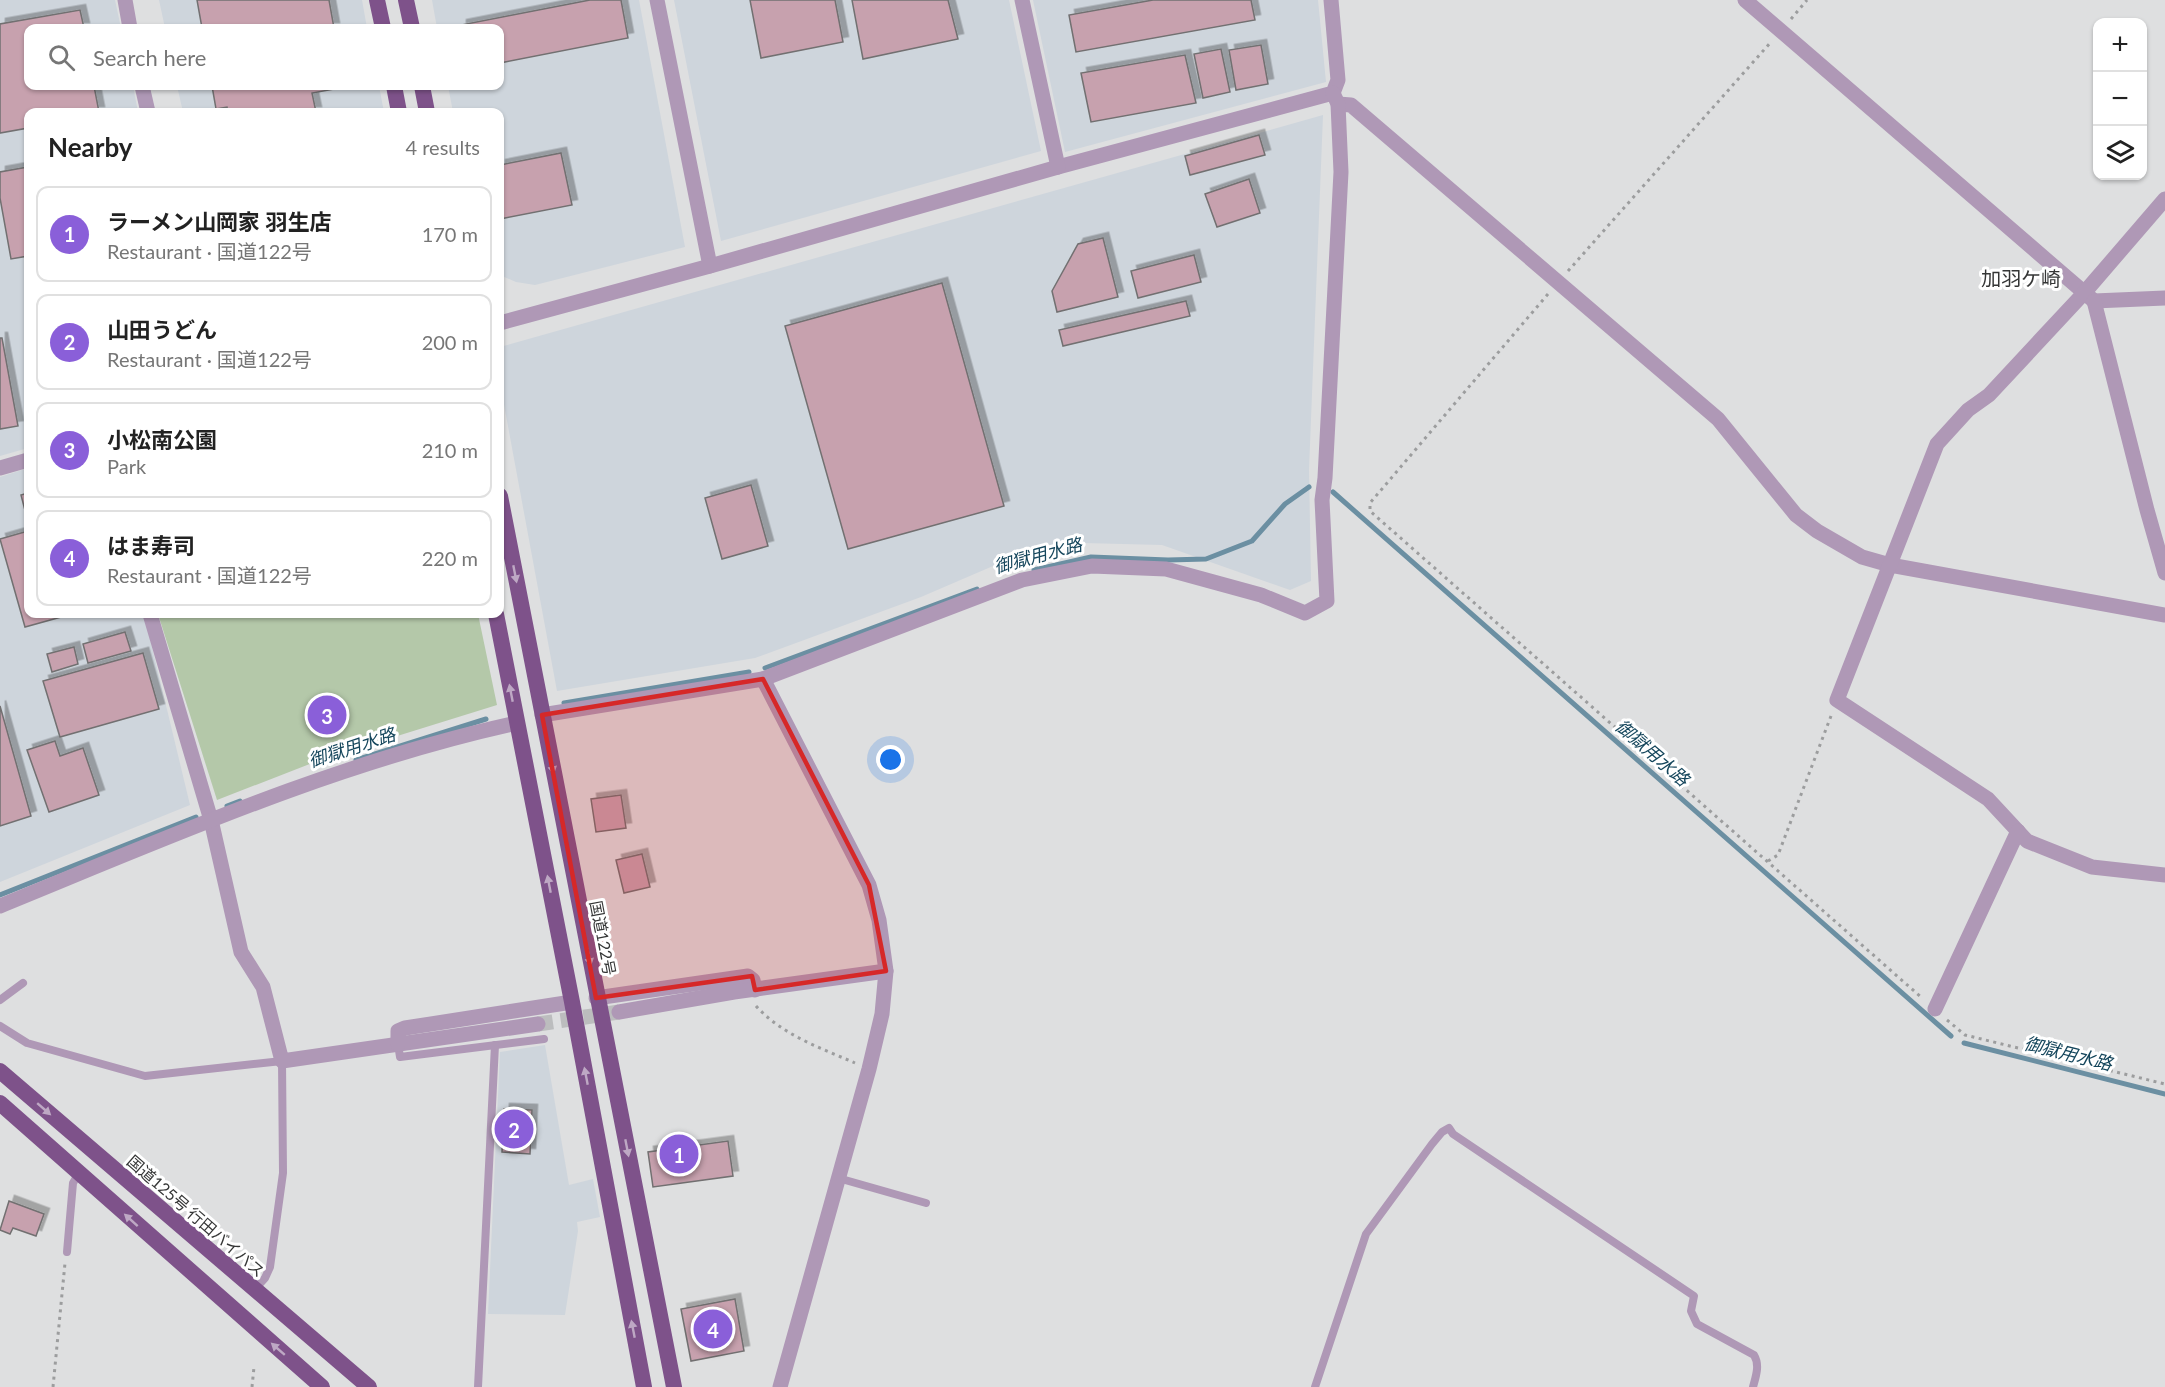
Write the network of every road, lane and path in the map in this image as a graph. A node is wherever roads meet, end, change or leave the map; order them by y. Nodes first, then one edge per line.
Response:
1 (124, 0) edge
2 (377, 0) edge
3 (406, 0) edge
4 (657, 0) edge
5 (1022, 0) edge
6 (1331, 0) edge
7 (1745, 0) edge
8 (1807, 0) edge
9 (129, 24) edge
10 (382, 24) edge
11 (411, 24) edge
12 (1781, 31) junction
13 (143, 90) edge
14 (395, 90) edge
15 (423, 90) edge
16 (1336, 99) junction
17 (147, 108) edge
18 (398, 108) edge
19 (426, 108) edge
20 (1058, 167) junction
21 (2165, 199) edge
22 (710, 266) junction
23 (1558, 281) junction
24 (2089, 297) junction
25 (2165, 298) edge
26 (504, 322) edge
27 (24, 461) edge
28 (0, 468) edge
29 (504, 517) edge
30 (1890, 565) junction
31 (2165, 573) edge
32 (2165, 615) edge
33 (151, 618) edge
34 (497, 618) edge
35 (763, 679) junction
36 (1837, 700) junction
37 (542, 715) junction
38 (517, 723) junction
39 (211, 820) junction
40 (2018, 831) junction
41 (1767, 861) junction
42 (2165, 875) edge
43 (0, 906) edge
44 (886, 971) junction
45 (23, 982) dead end
46 (755, 990) junction
47 (596, 998) junction
48 (0, 1000) edge
49 (572, 1002) junction
50 (756, 1006) dead end
51 (1935, 1009) junction
52 (619, 1011) tunnel mouth
53 (538, 1024) tunnel mouth
54 (0, 1026) edge
55 (544, 1039) dead end
56 (398, 1044) junction
57 (495, 1046) junction
58 (282, 1061) junction
59 (868, 1069) junction
60 (0, 1071) edge
61 (2165, 1084) edge
62 (0, 1103) edge
63 (79, 1173) junction
64 (838, 1178) junction
65 (926, 1203) dead end
66 (66, 1252) joint
67 (255, 1290) junction
68 (255, 1367) dead end
69 (53, 1387) edge
70 (252, 1387) edge
71 (322, 1387) edge
72 (369, 1387) edge
73 (478, 1387) edge
74 (644, 1387) edge
75 (674, 1387) edge
76 (780, 1387) edge
77 (1315, 1387) edge
78 (1753, 1387) edge

1 - 9 street
2 - 10 highway
3 - 11 highway
4 - 22 street
5 - 20 street
6 - 16 street
7 - 12 street
8 - 12 path
12 - 23 path
12 - 24 street
13 - 17 street
14 - 18 highway
15 - 19 highway
16 - 20 street
16 - 23 street
16 - 35 street
20 - 22 street
21 - 24 street
22 - 26 street
23 - 30 street
23 - 41 path
24 - 25 street
24 - 30 street
24 - 31 street
27 - 28 street
29 -> 37 highway, 国道122号
30 - 32 street
30 - 36 street
33 - 39 street
38 -> 34 highway
35 - 37 street
35 - 44 street
36 - 40 street
36 - 41 path
37 -> 47 highway, 国道122号
38 - 39 street
49 -> 38 highway
39 - 43 street
39 - 58 street
40 - 42 street
40 - 51 street
41 - 51 path
44 - 46 street
44 - 59 street
45 - 48 lane
46 - 47 street
46 - 52 street
47 -> 75 highway, 国道122号
49 - 56 street
74 -> 49 highway
50 - 59 path
51 - 61 path
53 - 56 street
54 - 58 lane
55 - 57 lane
56 - 57 lane
56 - 58 street
57 - 73 lane
58 - 67 lane
59 - 64 street
60 -> 67 highway, 国道125号 行田バイパス
62 - 63 highway
63 - 66 lane
71 -> 63 highway
64 - 65 lane
64 - 76 street
66 - 69 path
67 - 72 highway, 国道125号 行田バイパス
68 - 70 path
77 - 78 lane

